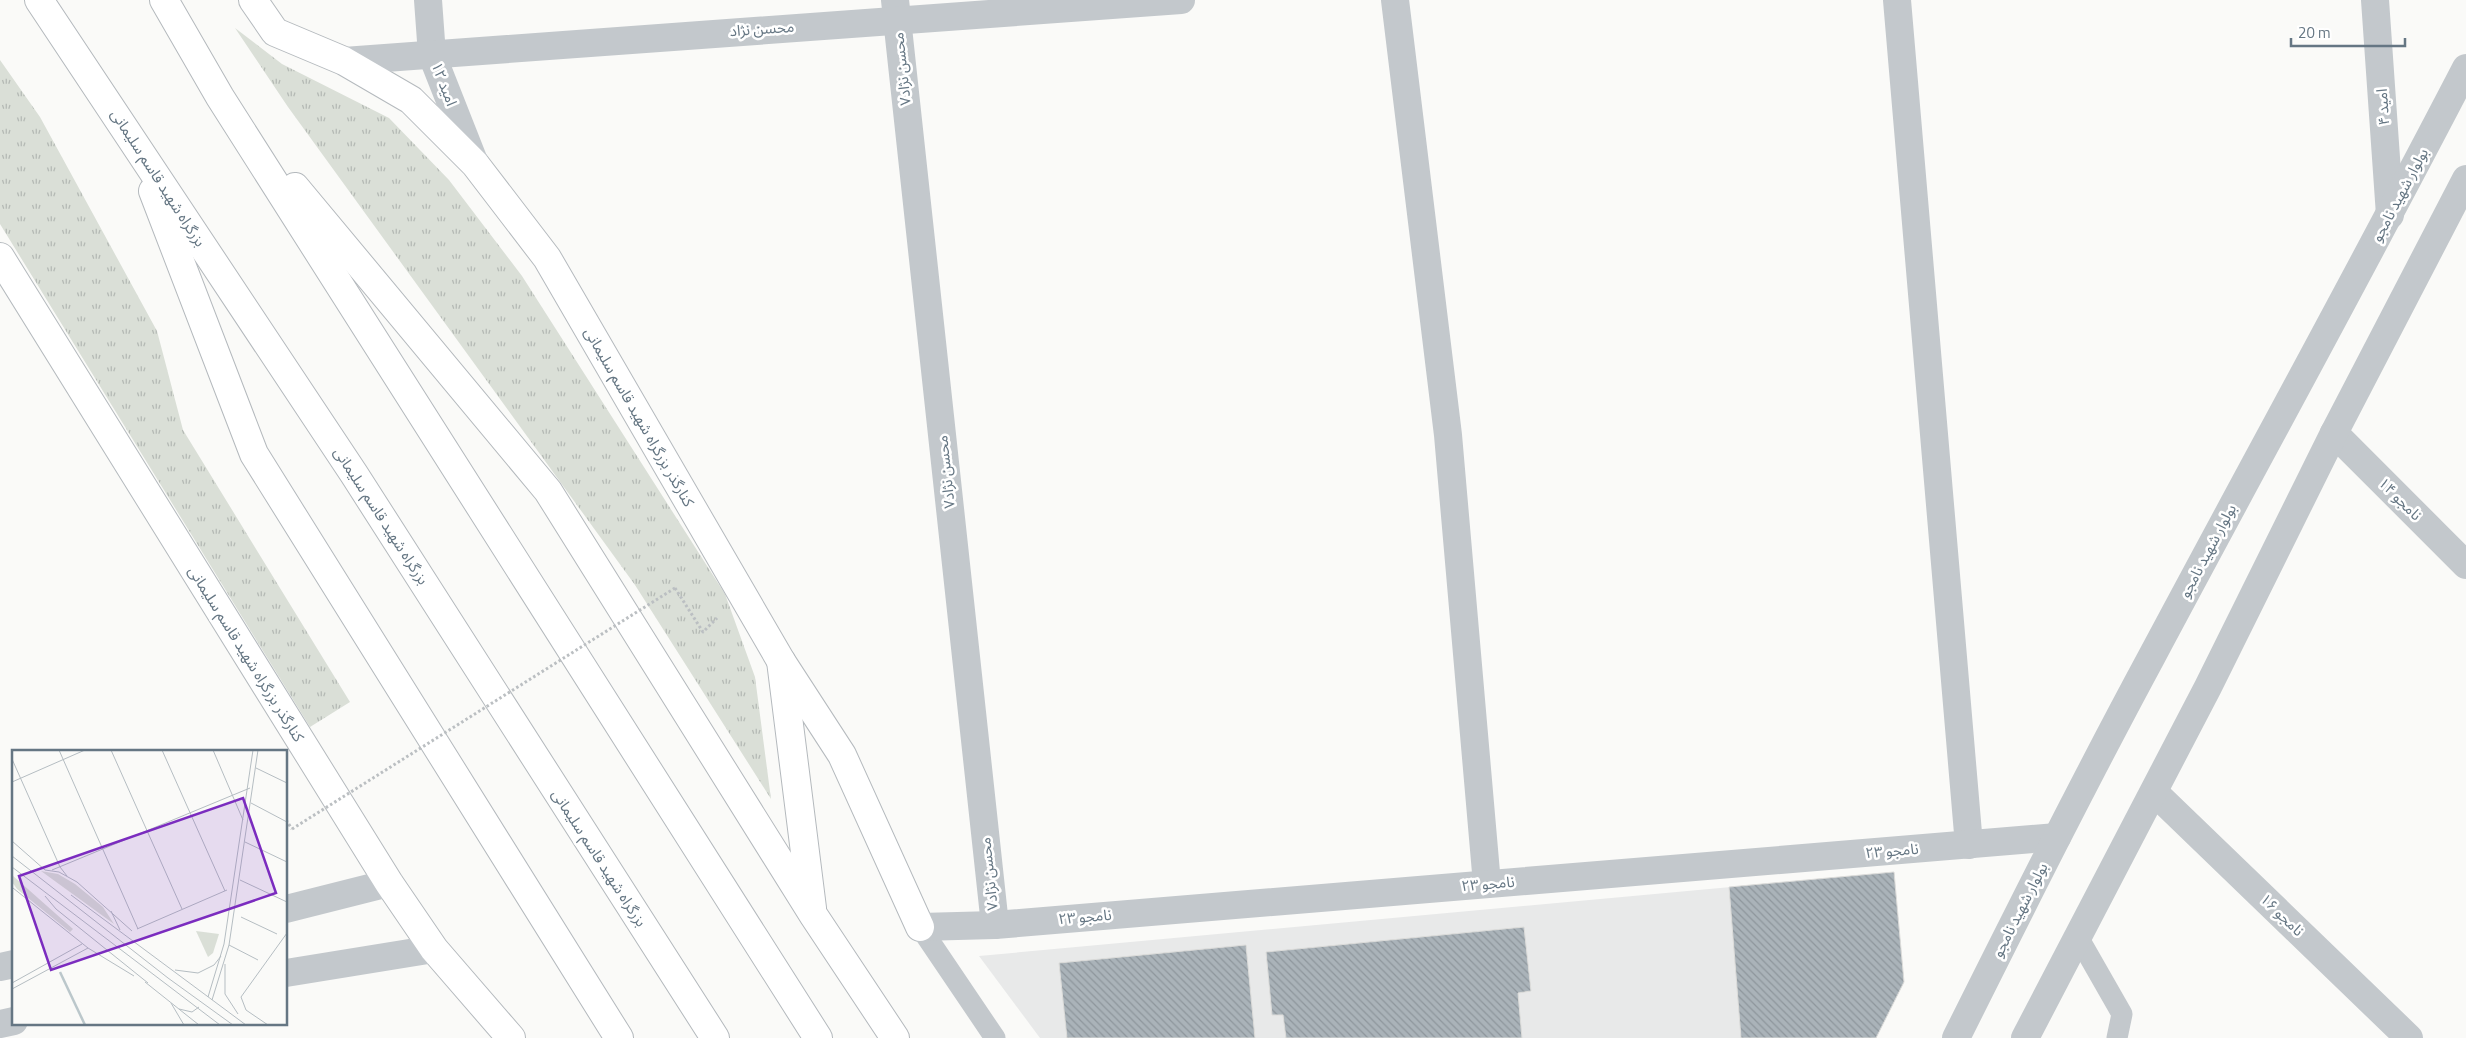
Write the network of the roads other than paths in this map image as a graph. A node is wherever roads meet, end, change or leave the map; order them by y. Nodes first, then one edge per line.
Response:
1 (39, 0) edge
2 (253, 0) edge
3 (428, 0) edge
4 (1181, 0) edge
5 (1395, 0) edge
6 (1897, 0) edge
7 (2375, 0) edge
8 (164, 1) edge
9 (896, 10) edge
10 (432, 55) junction
11 (344, 61) junction
12 (2466, 68) edge
13 (220, 97) junction
14 (134, 143) junction
15 (475, 164) junction
16 (2466, 179) edge
17 (2390, 215) junction
18 (0, 257) edge
19 (2334, 432) junction
20 (2466, 565) edge
21 (781, 661) junction
22 (2154, 792) junction
23 (2057, 837) junction
24 (1969, 845) junction
25 (389, 883) junction
26 (1487, 884) junction
27 (288, 908) edge
28 (814, 916) junction
29 (995, 925) junction
30 (920, 927) junction
31 (2078, 937) junction
32 (434, 949) junction
33 (288, 973) edge
34 (511, 1038) edge
35 (619, 1038) edge
36 (715, 1038) edge
37 (818, 1038) edge
38 (895, 1038) edge
39 (996, 1038) edge
40 (1956, 1038) edge
41 (2025, 1038) edge
42 (2117, 1038) edge
43 (2409, 1038) edge

1 - 14 main road, بزرگراه شهید قاسم سلیمانی
2 - 11 main road, کنارگذر بزرگراه شهید قاسم سلیمانی
3 - 10 street, امید ۱۲
4 - 9 street, محسن نژاد
5 - 26 street
6 - 24 street
7 - 17 street, امید ۴
8 - 13 main road
9 - 10 street, محسن نژاد
9 - 29 street, محسن نژاد۷
10 - 11 street, محسن نژاد
10 - 15 street, امید ۱۲
11 - 15 main road, کنارگذر بزرگراه شهید قاسم سلیمانی
12 - 17 street, بولوار شهید نامجو
13 - 28 main road
13 - 37 main road
14 - 35 main road
14 - 36 main road, بزرگراه شهید قاسم سلیمانی
15 - 21 main road, کنارگذر بزرگراه شهید قاسم سلیمانی
16 - 19 street
17 - 23 street, بولوار شهید نامجو
18 - 25 main road, کنارگذر بزرگراه شهید قاسم سلیمانی
19 - 20 street, نامجو ۱۴
19 - 22 street
21 - 28 main road
21 - 30 main road, کنارگذر بزرگراه شهید قاسم سلیمانی
22 - 31 street
22 - 43 street, نامجو ۱۶
23 - 24 street, نامجو ۲۳
23 - 40 street, بولوار شهید نامجو
24 - 26 street, نامجو ۲۳
25 - 27 street
25 - 32 main road, کنارگذر بزرگراه شهید قاسم سلیمانی
26 - 29 street, نامجو ۲۳
28 - 38 main road
29 - 30 street, نامجو ۲۳
30 - 39 lane
31 - 41 street
31 - 42 lane
32 - 33 street
32 - 34 main road, کنارگذر بزرگراه شهید قاسم سلیمانی

